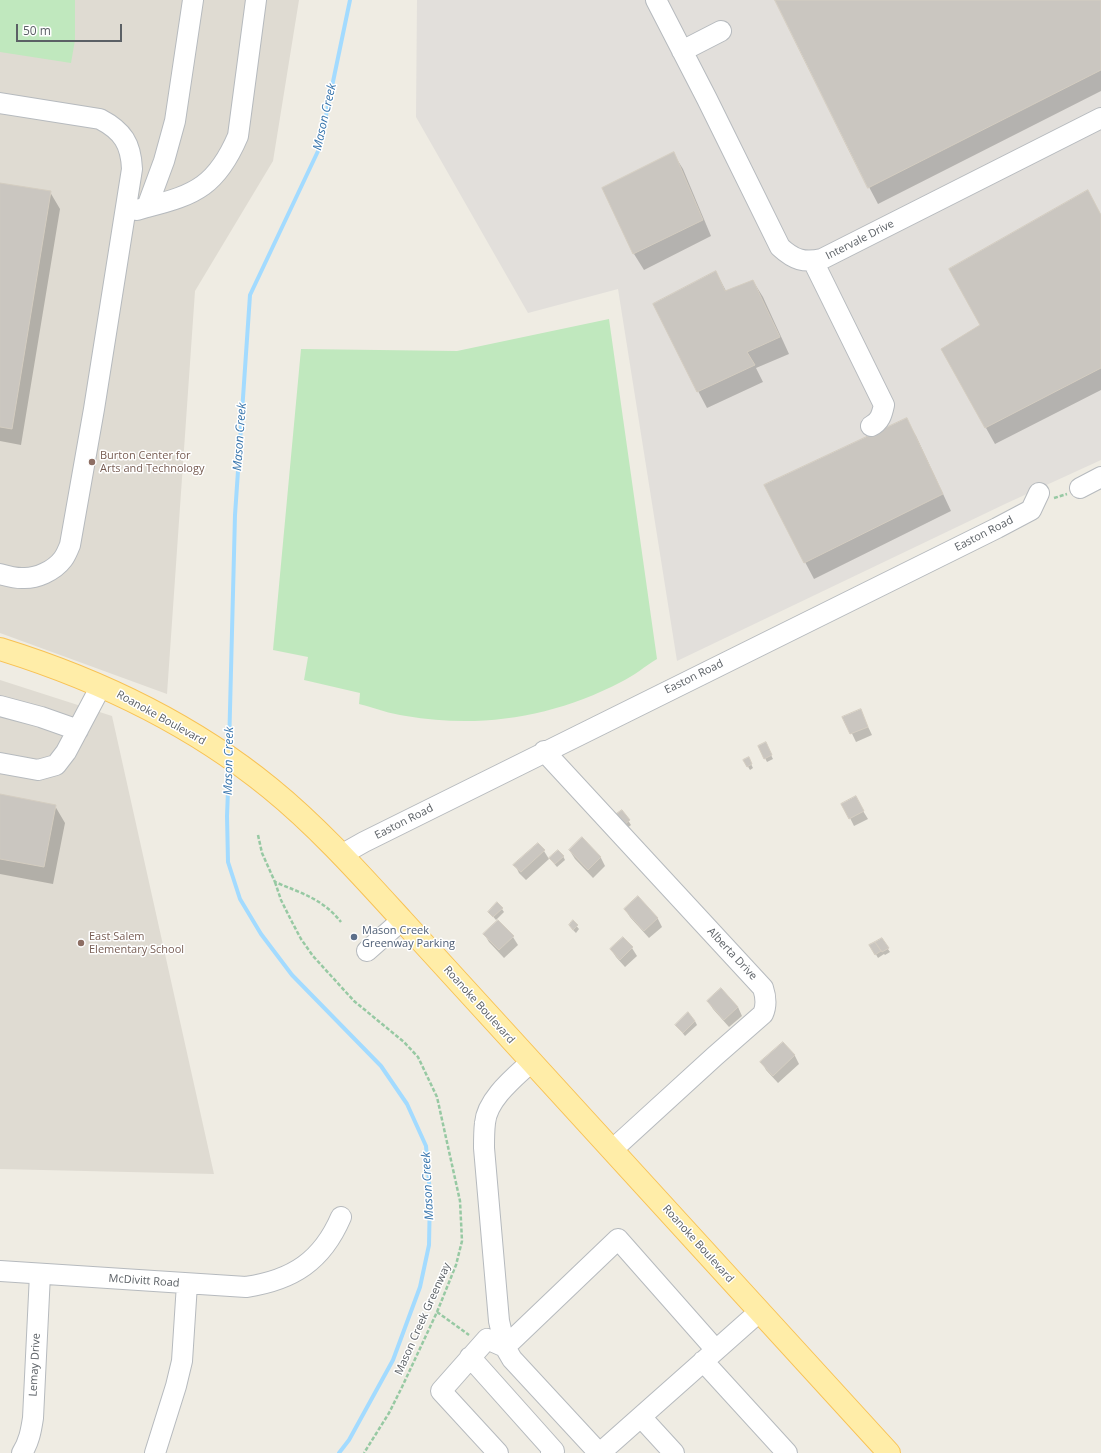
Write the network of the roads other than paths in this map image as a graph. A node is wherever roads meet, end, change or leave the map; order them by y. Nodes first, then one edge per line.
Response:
1 (193, 0) edge
2 (256, 0) edge
3 (656, 0) edge
4 (721, 31) dead end
5 (682, 51) junction
6 (0, 103) edge
7 (1101, 118) edge
8 (147, 207) junction
9 (125, 213) junction
10 (813, 261) junction
11 (871, 426) dead end
12 (1101, 477) edge
13 (1080, 488) road end
14 (1039, 493) road end
15 (0, 574) edge
16 (0, 649) edge
17 (101, 686) junction
18 (0, 706) edge
19 (78, 730) junction
20 (544, 751) junction
21 (0, 763) edge
22 (341, 855) junction
23 (402, 920) junction
24 (367, 951) dead end
25 (531, 1062) junction
26 (612, 1150) junction
27 (341, 1217) dead end
28 (0, 1271) edge
29 (40, 1274) junction
30 (187, 1284) junction
31 (759, 1312) junction
32 (505, 1347) junction
33 (710, 1356) junction
34 (470, 1357) junction
35 (641, 1417) junction
36 (576, 1430) junction
37 (552, 1452) edge
38 (22, 1453) edge
39 (155, 1453) edge
40 (498, 1453) edge
41 (599, 1453) edge
42 (674, 1453) edge
43 (786, 1453) edge
44 (889, 1453) edge

1 - 8 street
2 - 8 street
3 - 5 street, Intervale Drive
4 - 5 street
5 - 10 street, Intervale Drive
6 - 9 street
7 - 10 street, Intervale Drive
8 - 9 street
9 - 15 street
10 - 11 street
12 - 13 street
14 - 20 street, Easton Road
16 - 17 main road, Roanoke Boulevard
17 - 19 street
17 - 22 main road, Roanoke Boulevard
18 - 19 street
19 - 21 street
20 - 22 street, Easton Road
20 - 26 street, Alberta Drive
22 - 23 main road, Roanoke Boulevard
23 - 24 street
23 - 25 main road, Roanoke Boulevard
25 - 26 main road, Roanoke Boulevard
25 - 32 street
26 - 31 main road, Roanoke Boulevard
27 - 30 street
28 - 29 street, McDivitt Road
29 - 30 street, McDivitt Road
29 - 38 street, Lemay Drive
30 - 39 street, McDivitt Road
31 - 33 street
31 - 44 main road, Roanoke Boulevard
32 - 33 street
32 - 34 street
32 - 36 street
33 - 35 street
33 - 43 street
34 - 37 street
34 - 40 street
35 - 41 street
35 - 42 street
36 - 37 street
36 - 41 street

